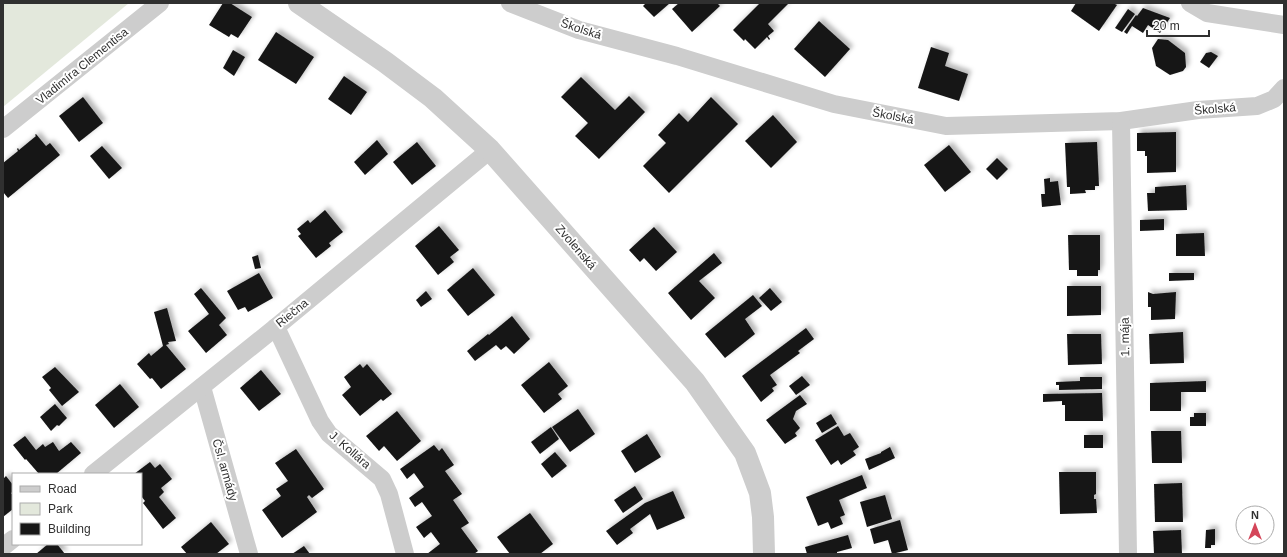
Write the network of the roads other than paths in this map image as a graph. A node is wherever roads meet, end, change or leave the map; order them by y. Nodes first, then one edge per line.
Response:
1 (160, 3) edge
2 (300, 3) edge
3 (510, 3) edge
4 (1190, 3) edge
5 (1284, 25) edge
6 (1284, 88) edge
7 (1121, 121) junction
8 (3, 129) edge
9 (490, 150) junction
10 (276, 327) junction
11 (202, 387) junction
12 (94, 473) edge
13 (12, 540) edge
14 (3, 547) edge
15 (249, 554) edge
16 (405, 554) edge
17 (764, 554) edge
18 (1128, 554) edge

1 - 8 street, Vladimíra Clementisa
2 - 9 street, Zvolenská
3 - 7 street, Školská
4 - 5 street
6 - 7 street, Školská
7 - 18 street, 1. mája
9 - 10 street, Riečna
9 - 17 street, Zvolenská
10 - 11 street, Riečna
10 - 16 street, J. Kollára
11 - 12 street, Riečna
11 - 15 street, Čsl. armády
13 - 14 street

